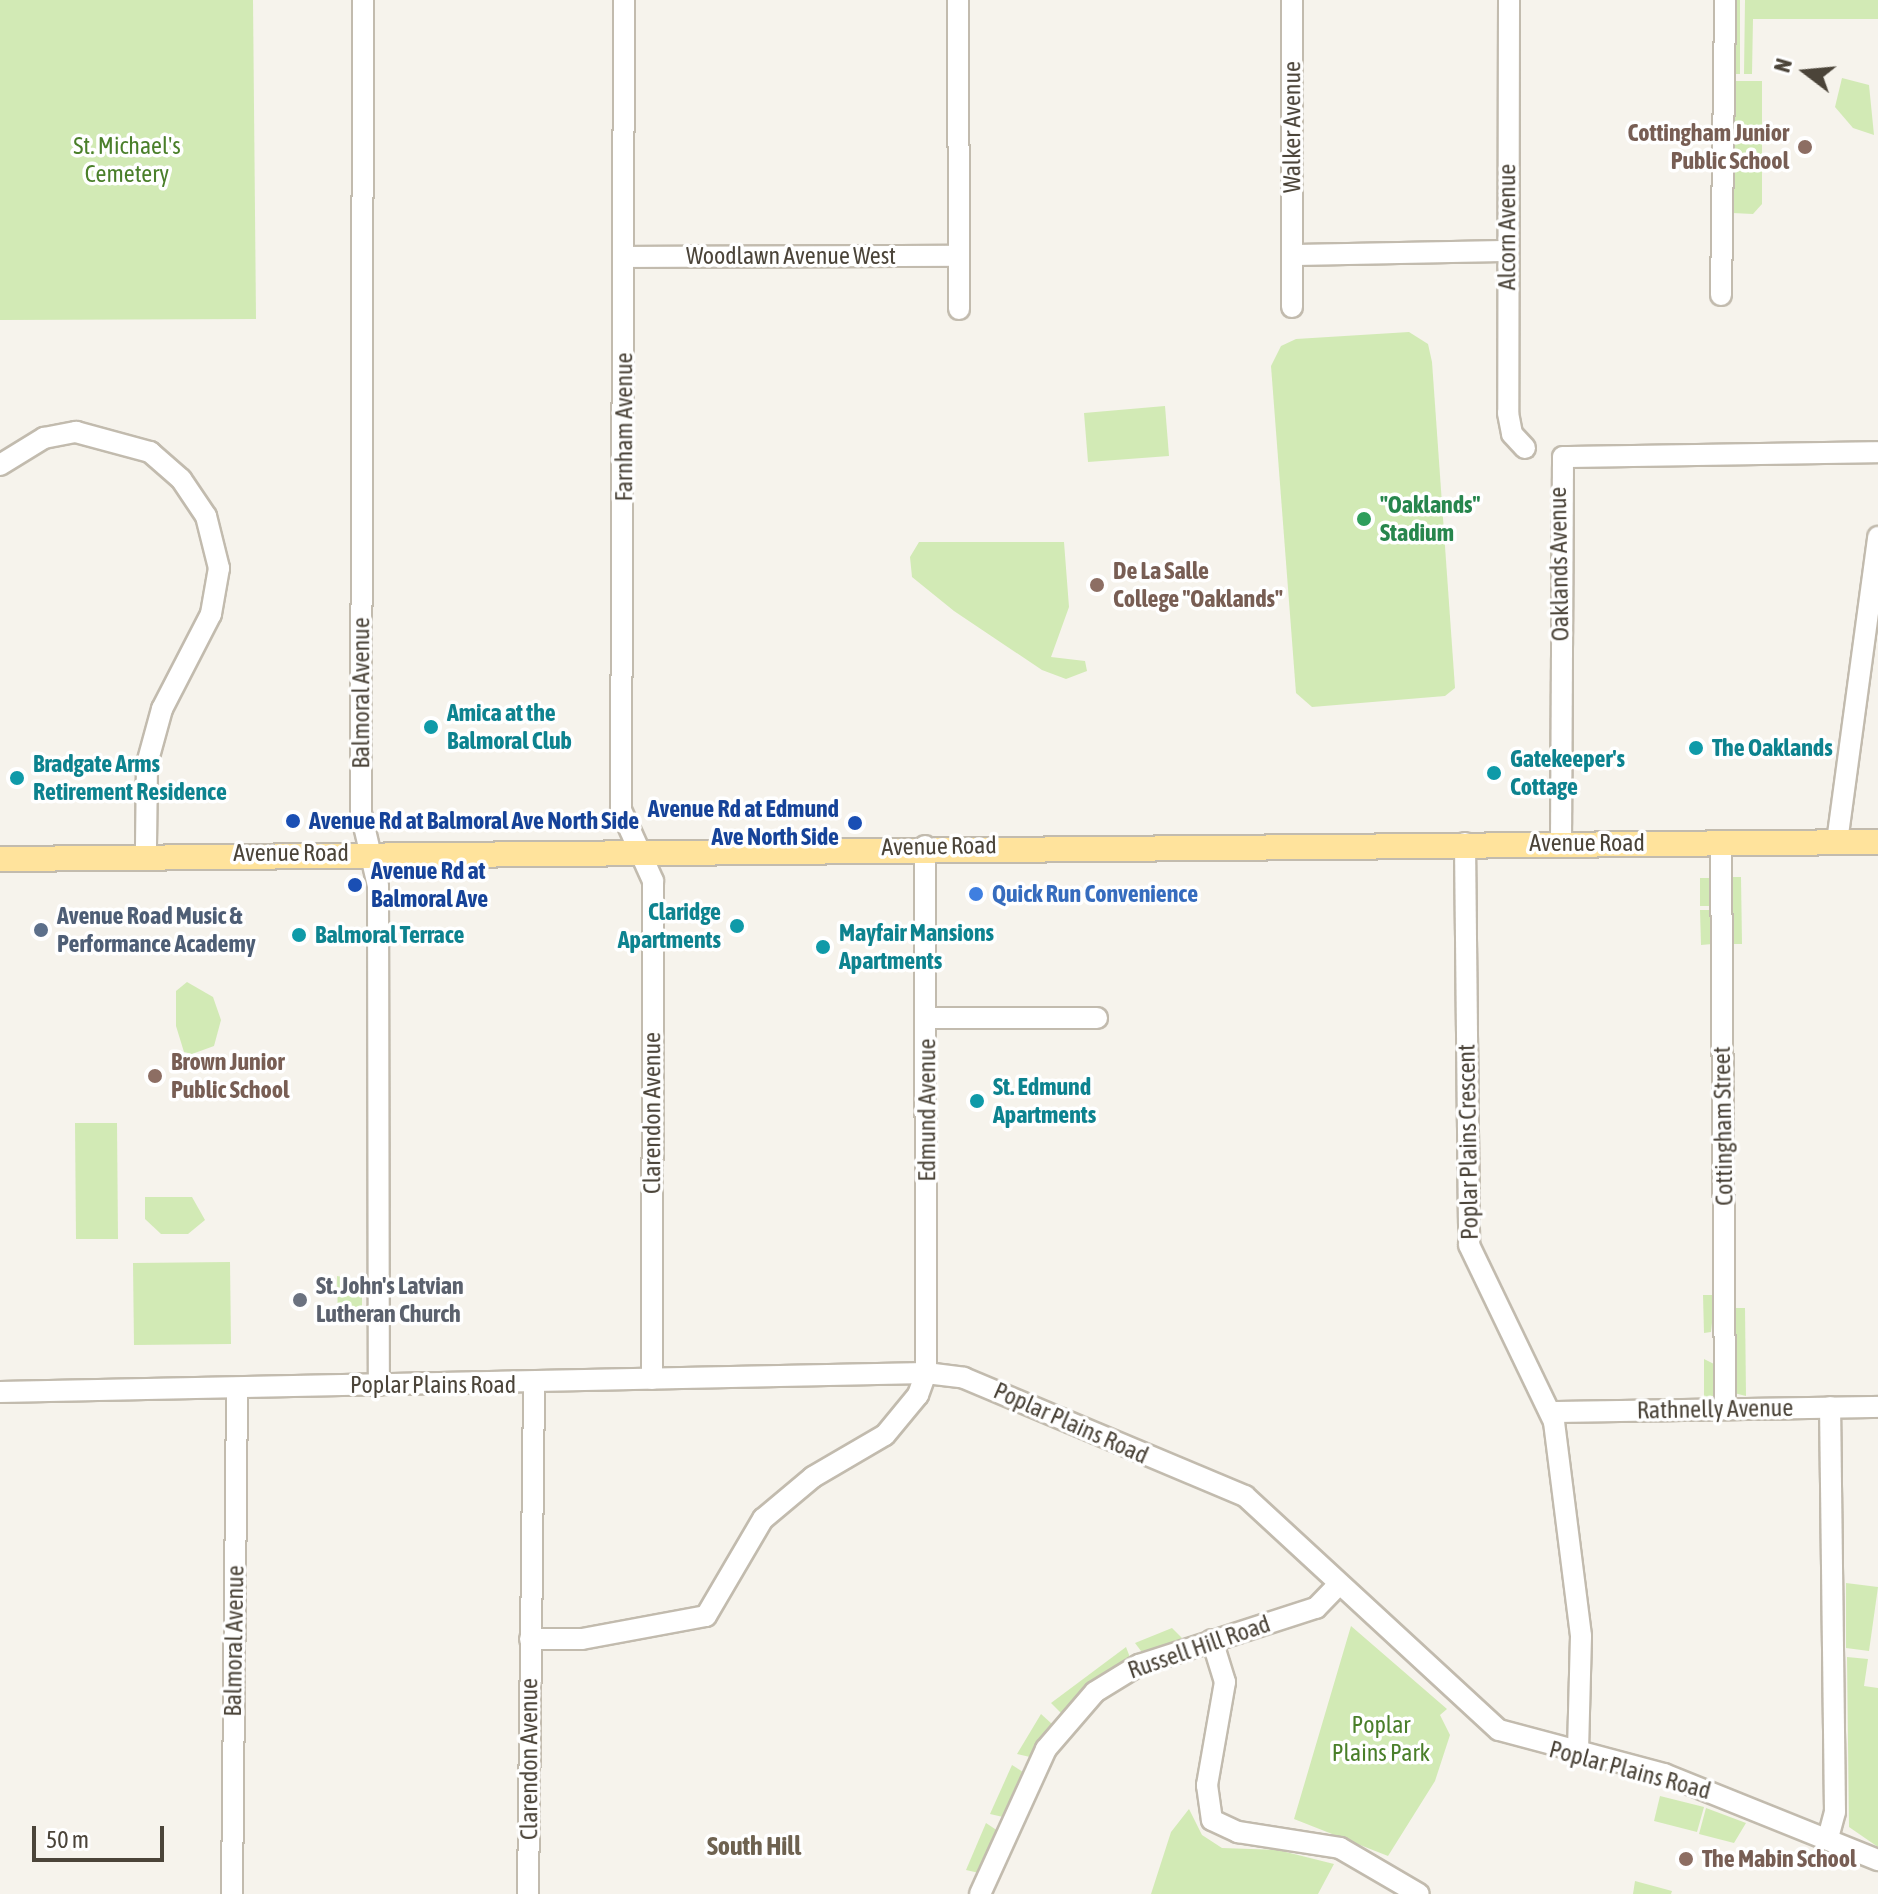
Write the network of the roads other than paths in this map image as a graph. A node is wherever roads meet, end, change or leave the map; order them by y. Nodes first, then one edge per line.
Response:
1 (363, 0) edge
2 (624, 0) edge
3 (958, 0) edge
4 (1292, 0) edge
5 (1509, 0) edge
6 (1725, 0) edge
7 (1506, 251) junction
8 (1293, 255) junction
9 (959, 256) junction
10 (623, 257) junction
11 (1721, 295) dead end
12 (1292, 307) dead end
13 (959, 309) dead end
14 (1525, 448) dead end
15 (1878, 452) edge
16 (0, 465) edge
17 (1878, 537) edge
18 (1873, 612) edge
19 (1837, 842) junction
20 (1878, 842) edge
21 (1465, 843) junction
22 (1561, 843) junction
23 (1721, 844) junction
24 (925, 846) junction
25 (640, 850) junction
26 (146, 852) junction
27 (369, 852) junction
28 (0, 859) edge
29 (927, 1018) junction
30 (1097, 1018) dead end
31 (926, 1373) junction
32 (652, 1379) junction
33 (379, 1385) junction
34 (534, 1385) junction
35 (237, 1389) junction
36 (0, 1392) edge
37 (1830, 1407) junction
38 (1878, 1407) edge
39 (1725, 1408) junction
40 (1551, 1412) junction
41 (1338, 1585) junction
42 (530, 1639) junction
43 (1212, 1640) junction
44 (1578, 1754) junction
45 (1828, 1838) junction
46 (1878, 1860) edge
47 (232, 1894) edge
48 (528, 1894) edge
49 (980, 1894) edge
50 (1419, 1894) edge

1 - 27 street, Balmoral Avenue
2 - 10 street, Farnham Avenue
3 - 9 street
4 - 8 street, Walker Avenue
5 - 7 street, Alcorn Avenue
6 - 11 street
7 - 8 street
7 - 14 street, Alcorn Avenue
8 - 12 street, Walker Avenue
9 - 10 street, Woodlawn Avenue West
9 - 13 street
10 - 25 street, Farnham Avenue
15 - 22 street, Oaklands Avenue
16 - 26 street
17 - 18 street
18 - 19 street
19 - 20 main road, Avenue Road
19 - 23 main road, Avenue Road
21 - 22 main road, Avenue Road
21 - 24 main road, Avenue Road
21 - 40 street, Poplar Plains Crescent
22 - 23 main road, Avenue Road
23 - 39 street, Cottingham Street
24 - 25 main road, Avenue Road
24 - 29 street, Edmund Avenue
25 - 27 main road, Avenue Road
25 - 32 street, Clarendon Avenue
26 - 27 main road, Avenue Road
26 - 28 main road, Avenue Road
27 - 33 street, Balmoral Avenue
29 - 30 street
29 - 31 street, Edmund Avenue
31 - 32 street, Poplar Plains Road
31 - 41 street, Poplar Plains Road
31 - 42 street
32 - 34 street, Poplar Plains Road
33 - 34 street, Poplar Plains Road
33 - 35 street, Poplar Plains Road
34 - 42 street, Clarendon Avenue
35 - 36 street, Poplar Plains Road
35 - 47 street, Balmoral Avenue
37 - 38 street, Rathnelly Avenue
37 - 39 street, Rathnelly Avenue
37 - 45 street
39 - 40 street, Rathnelly Avenue
40 - 44 street, Poplar Plains Crescent
41 - 43 street, Russell Hill Road
41 - 44 street, Poplar Plains Road
42 - 48 street, Clarendon Avenue
43 - 49 street, Russell Hill Road
43 - 50 street
44 - 45 street, Poplar Plains Road
45 - 46 street, Poplar Plains Road

